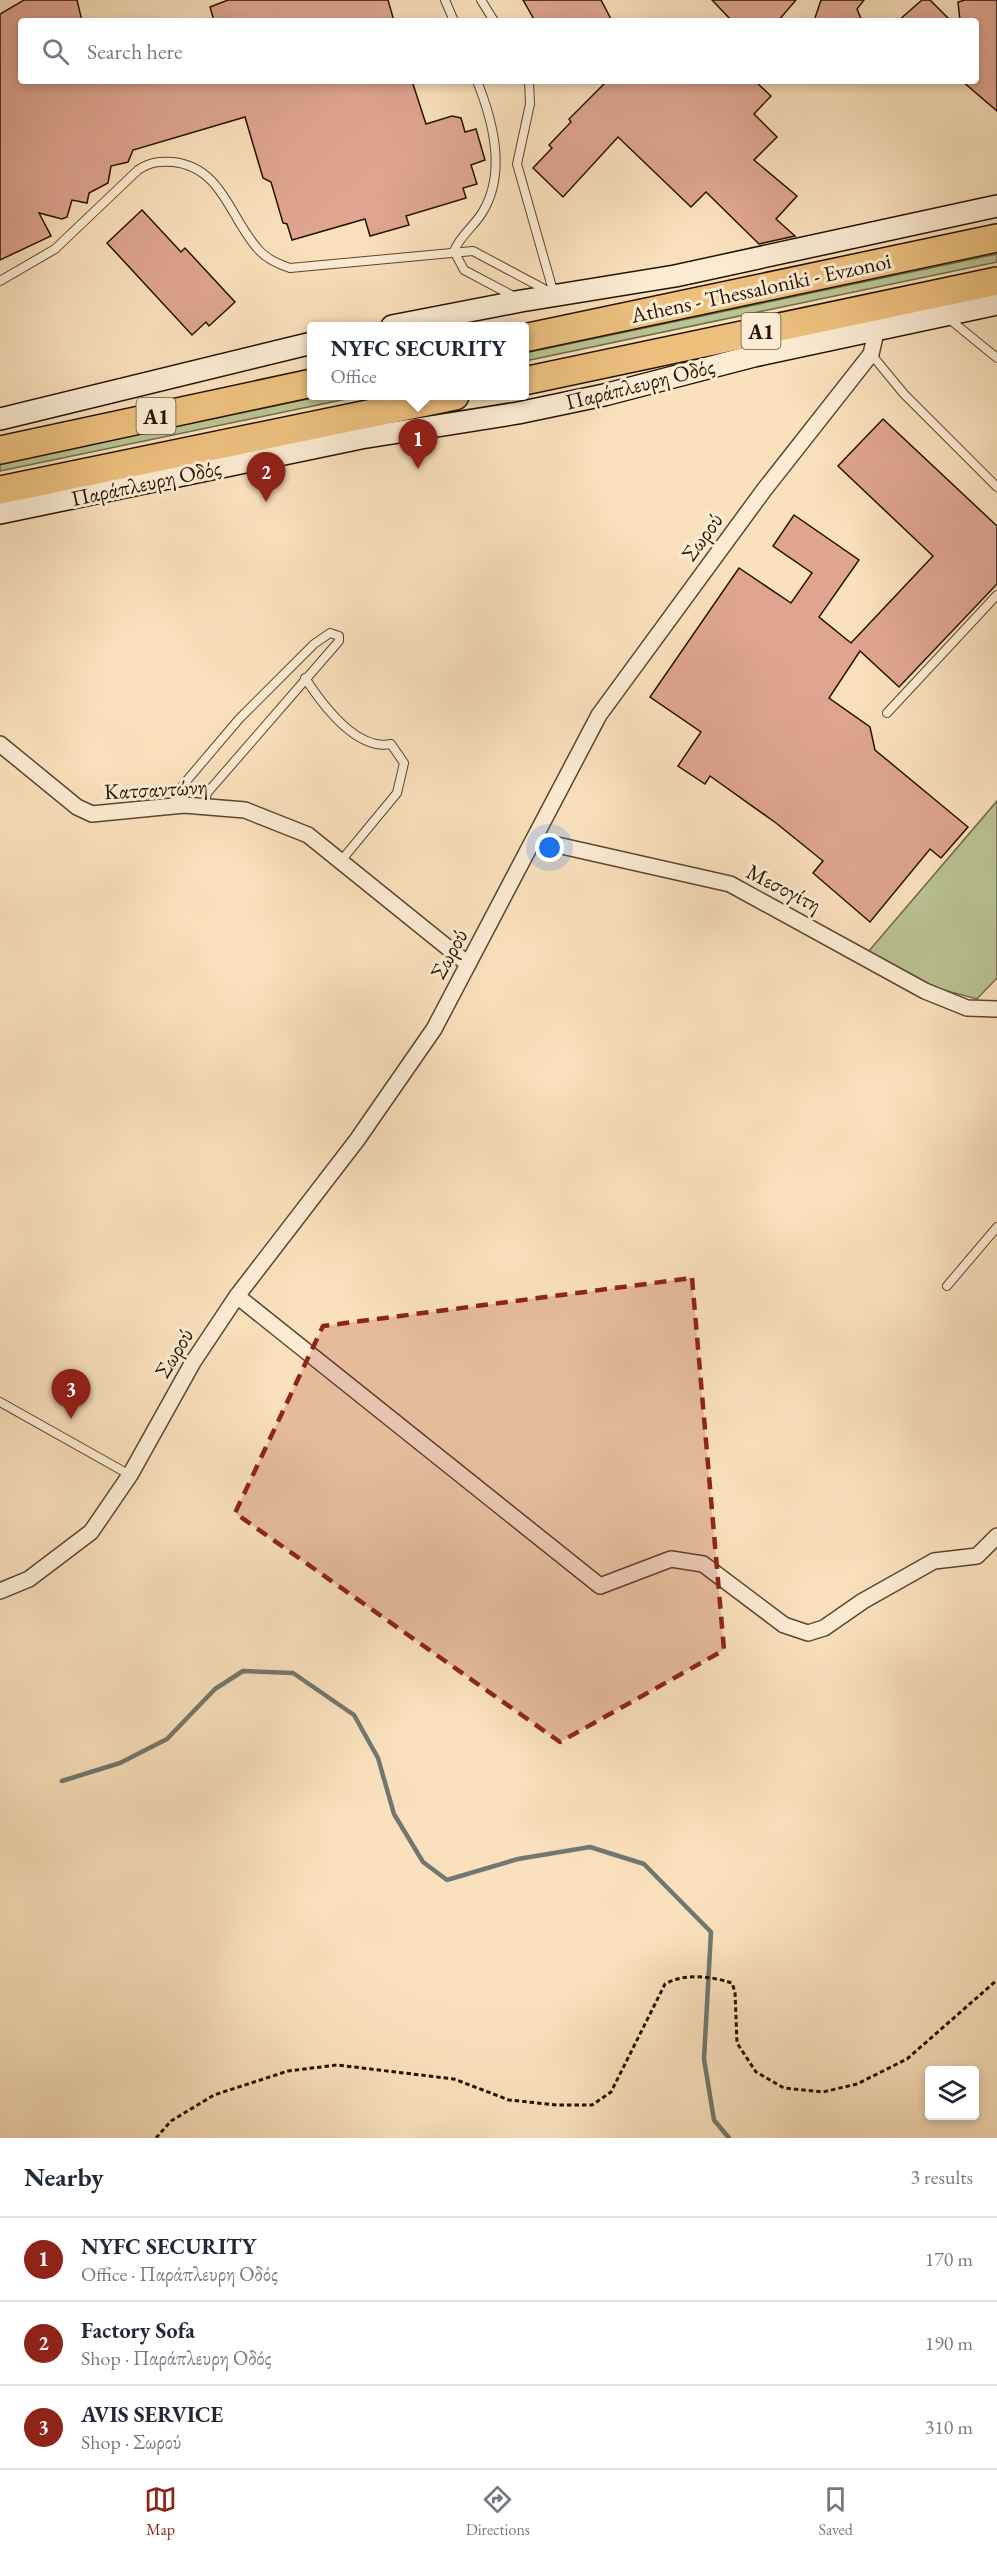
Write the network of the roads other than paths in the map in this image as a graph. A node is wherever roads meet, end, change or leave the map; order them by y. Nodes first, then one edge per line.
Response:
1 (445, 0) edge
2 (481, 0) edge
3 (452, 18) edge
4 (492, 18) edge
5 (478, 84) edge
6 (529, 84) edge
7 (997, 206) edge
8 (997, 238) edge
9 (454, 250) junction
10 (0, 281) edge
11 (997, 281) edge
12 (554, 295) junction
13 (521, 301) junction
14 (997, 304) edge
15 (945, 315) junction
16 (417, 322) edge
17 (877, 328) junction
18 (529, 337) edge
19 (307, 344) edge
20 (871, 354) junction
21 (997, 358) edge
22 (529, 380) edge
23 (307, 384) edge
24 (436, 400) edge
25 (0, 418) edge
26 (0, 450) edge
27 (997, 487) edge
28 (0, 490) edge
29 (0, 513) edge
30 (997, 595) edge
31 (305, 678) junction
32 (887, 713) dead end
33 (0, 744) edge
34 (178, 806) junction
35 (204, 807) junction
36 (535, 840) junction
37 (340, 862) junction
38 (468, 964) junction
39 (997, 1010) edge
40 (997, 1227) edge
41 (946, 1286) dead end
42 (237, 1296) junction
43 (0, 1402) edge
44 (130, 1475) junction
45 (997, 1536) edge
46 (0, 1591) edge

1 - 3 lane
2 - 4 lane
5 - 9 lane
6 - 12 lane
7 - 12 street
8 - 18 highway, Athens - Thessaloniki - Evzonoi / Α1
9 - 10 lane
9 - 12 lane
9 - 13 lane
11 - 22 highway, Athens - Thessaloniki - Evzonoi / Α1
12 - 13 street
13 - 16 street
14 - 15 street, Παράπλευρη Οδός
15 - 17 street, Παράπλευρη Οδός
15 - 21 lane
17 - 20 street, Σωρού
17 - 29 street, Παράπλευρη Οδός
19 - 25 street
20 - 27 lane
20 - 36 street, Σωρού
23 - 26 highway, Α1
24 - 28 highway, Α1
30 - 32 lane
31 - 34 lane
31 - 35 lane
31 - 37 lane
33 - 34 street, Κατσαντώνη
34 - 35 street, Κατσαντώνη
35 - 37 street, Κατσαντώνη
36 - 38 street, Σωρού
36 - 39 street, Μεσογίτη
37 - 38 street, Κατσαντώνη
38 - 42 street, Σωρού
40 - 41 lane
42 - 44 street, Σωρού
42 - 45 street
43 - 44 lane
44 - 46 street, Σωρού

